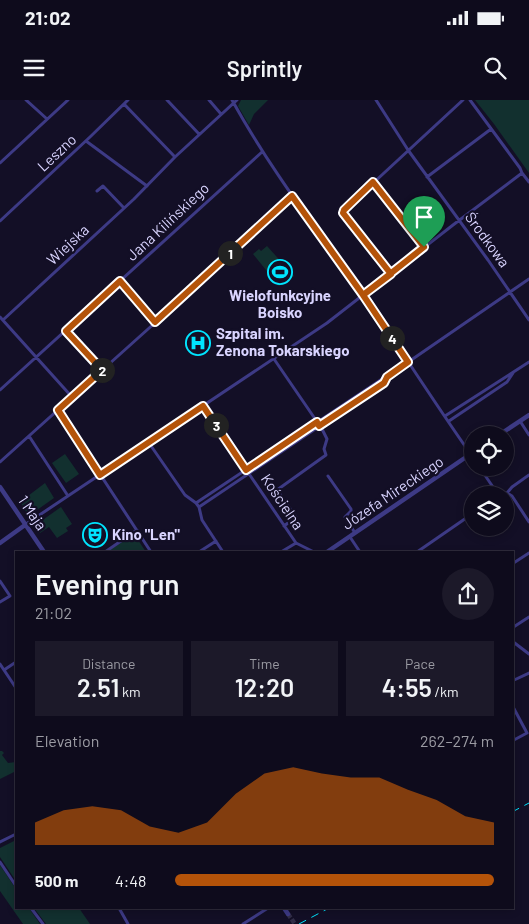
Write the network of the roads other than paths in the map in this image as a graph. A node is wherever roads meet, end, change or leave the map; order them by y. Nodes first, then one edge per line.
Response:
1 (26, 100) edge
2 (68, 100) edge
3 (128, 100) edge
4 (167, 100) edge
5 (209, 100) edge
6 (376, 100) edge
7 (463, 100) edge
8 (470, 100) edge
9 (234, 101) edge
10 (124, 104) junction
11 (221, 114) junction
12 (47, 119) junction
13 (491, 129) junction
14 (199, 134) junction
15 (86, 140) junction
16 (408, 150) junction
17 (262, 152) junction
18 (175, 157) junction
19 (0, 163) edge
20 (522, 173) junction
21 (427, 177) junction
22 (373, 182) junction
23 (529, 182) edge
24 (147, 186) junction
25 (96, 191) dead end
26 (292, 196) junction
27 (124, 208) junction
28 (0, 220) edge
29 (459, 220) junction
30 (424, 247) junction
31 (391, 274) junction
32 (529, 279) edge
33 (120, 281) junction
34 (510, 292) junction
35 (363, 295) junction
36 (0, 317) edge
37 (3, 320) junction
38 (529, 320) edge
39 (155, 322) junction
40 (66, 331) junction
41 (36, 357) junction
42 (274, 359) junction
43 (408, 362) junction
44 (529, 362) edge
45 (102, 370) junction
46 (515, 371) junction
47 (0, 390) edge
48 (72, 397) junction
49 (203, 406) junction
50 (58, 410) junction
51 (529, 415) edge
52 (445, 416) junction
53 (449, 421) junction
54 (520, 421) junction
55 (317, 422) junction
56 (512, 426) edge
57 (529, 434) edge
58 (29, 436) junction
59 (149, 442) junction
60 (464, 443) edge
61 (464, 460) edge
62 (0, 462) edge
63 (248, 472) junction
64 (100, 475) junction
65 (529, 475) edge
66 (328, 476) dead end
67 (513, 486) edge
68 (0, 487) edge
69 (68, 496) junction
70 (514, 499) edge
71 (196, 502) junction
72 (199, 507) junction
73 (464, 520) edge
74 (529, 522) edge
75 (25, 525) junction
76 (284, 526) junction
77 (137, 530) junction
78 (355, 533) junction
79 (350, 537) junction
80 (216, 541) junction
81 (0, 543) edge
82 (296, 543) junction
83 (43, 551) edge
84 (106, 551) edge
85 (150, 551) edge
86 (201, 551) edge
87 (222, 551) edge
88 (283, 551) edge
89 (312, 551) edge
90 (329, 551) edge
91 (359, 551) edge
92 (418, 551) edge
93 (529, 554) edge
94 (514, 563) edge
95 (0, 581) edge
96 (0, 602) edge
97 (529, 617) edge
98 (514, 627) edge
99 (514, 643) edge
100 (529, 654) edge
101 (15, 663) edge
102 (0, 664) edge
103 (4, 670) junction
104 (529, 673) edge
105 (514, 679) edge
106 (15, 686) edge
107 (514, 708) edge
108 (528, 733) edge
109 (514, 740) edge
110 (15, 834) edge
111 (0, 842) edge
112 (0, 862) edge
113 (15, 884) edge
114 (32, 909) edge
115 (120, 909) edge
116 (266, 909) edge
117 (285, 909) edge
118 (288, 914) tunnel mouth
119 (43, 924) edge
120 (128, 924) edge
121 (243, 924) edge

1 - 12 street
2 - 12 street
3 - 10 street, Leszno
4 - 14 street
5 - 11 street
6 - 16 street, Środkowa
7 - 16 street
8 - 13 street
9 - 11 street, Wiejska
9 - 17 street
10 - 15 street, Leszno
10 - 18 street
11 - 14 street, Wiejska
12 - 19 street
13 - 20 street
13 - 21 street
14 - 18 street, Wiejska
15 - 24 street
15 - 28 street, Leszno
16 - 21 street, Środkowa
16 - 22 street
17 - 26 street
17 - 33 street, Jana Kilińskiego
18 - 24 street, Wiejska
20 - 23 street
20 - 29 street
21 - 29 street, Środkowa
22 - 30 street
22 - 31 street
24 - 27 street, Wiejska
25 - 27 street
26 - 35 street
26 - 39 street
27 - 37 street, Wiejska
29 - 30 street
29 - 34 street, Środkowa
30 - 31 street
31 - 35 street
32 - 34 street
33 - 39 street
33 - 40 street, Jana Kilińskiego
34 - 38 street, Środkowa
34 - 43 street
35 - 42 street
35 - 43 street
36 - 37 street
37 - 41 street
39 - 45 street
40 - 41 street, Jana Kilińskiego
40 - 45 street
41 - 47 street, Jana Kilińskiego
41 - 48 street
42 - 49 street
42 - 55 street
43 - 52 street
43 - 55 street
44 - 46 street
45 - 48 street
46 - 52 street
46 - 53 street
48 - 50 street
49 - 59 street
49 - 63 street, Kościelna
50 - 58 street
50 - 64 street
51 - 54 street
52 - 53 street
53 - 60 street
54 - 56 street
54 - 57 street
55 - 63 street
55 - 76 street
58 - 62 street
58 - 69 street
59 - 64 street
59 - 71 street
61 - 78 street, Józefa Mireckiego
63 - 71 street
63 - 72 street
63 - 76 street, Kościelna
64 - 69 street
64 - 77 street
65 - 67 street
66 - 78 street
68 - 75 street, 1 Maja
69 - 75 street
70 - 74 street
71 - 72 street
72 - 80 street
73 - 92 street
75 - 81 street
75 - 83 street, 1 Maja
76 - 82 street, Kościelna
77 - 84 street
77 - 85 street
78 - 79 street, Józefa Mireckiego
79 - 90 street, Józefa Mireckiego
79 - 91 street
80 - 86 street
80 - 87 street
82 - 88 street
82 - 89 street, Kościelna
93 - 94 street
95 - 96 street
97 - 98 street
99 - 100 street
101 - 103 street
102 - 103 street
103 - 106 street
104 - 105 street
107 - 108 street
108 - 109 street
110 - 111 street
112 - 113 street
114 - 119 street
115 - 120 street
116 - 121 street
117 - 118 street

